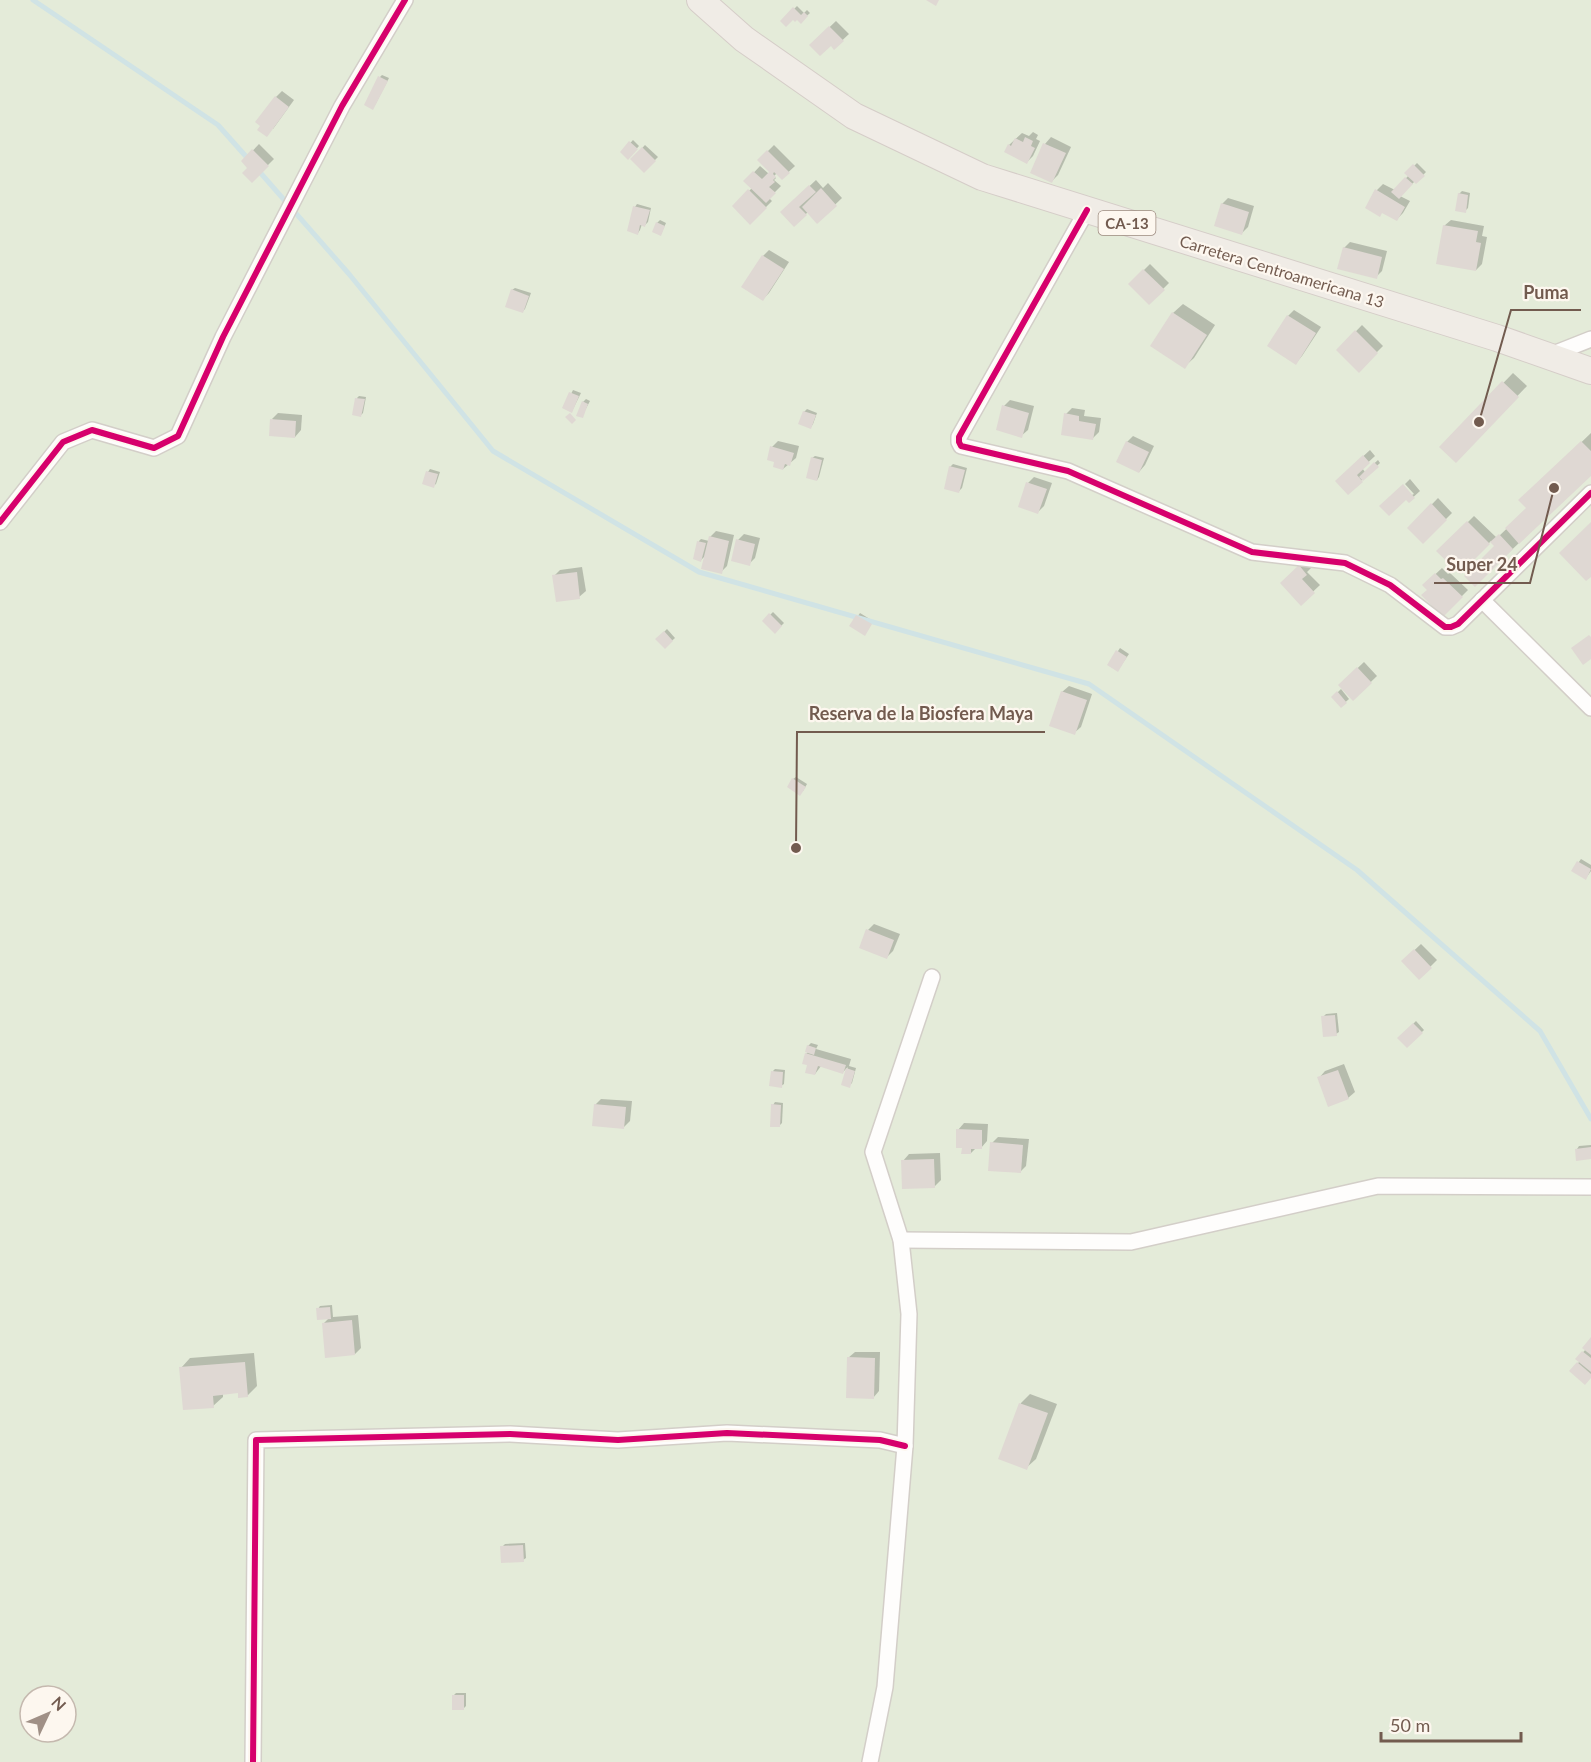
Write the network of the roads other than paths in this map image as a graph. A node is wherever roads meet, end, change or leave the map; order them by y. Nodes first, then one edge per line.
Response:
1 (405, 0) edge
2 (700, 0) edge
3 (1087, 210) junction
4 (1591, 339) edge
5 (1548, 356) junction
6 (1591, 371) edge
7 (1591, 493) edge
8 (0, 522) edge
9 (1482, 600) junction
10 (1591, 708) edge
11 (932, 977) dead end
12 (1591, 1187) edge
13 (901, 1240) junction
14 (905, 1446) junction
15 (253, 1762) edge
16 (870, 1762) edge

1 - 8 street
2 - 3 highway, Carretera Centroamericana 13 / CA-13
3 - 5 highway, Carretera Centroamericana 13 / CA-13
3 - 9 street
4 - 5 street
5 - 6 highway, Carretera Centroamericana 13 / CA-13
7 - 9 street
9 - 10 street
11 - 13 street
12 - 13 street
13 - 14 street
14 - 15 street
14 - 16 street

